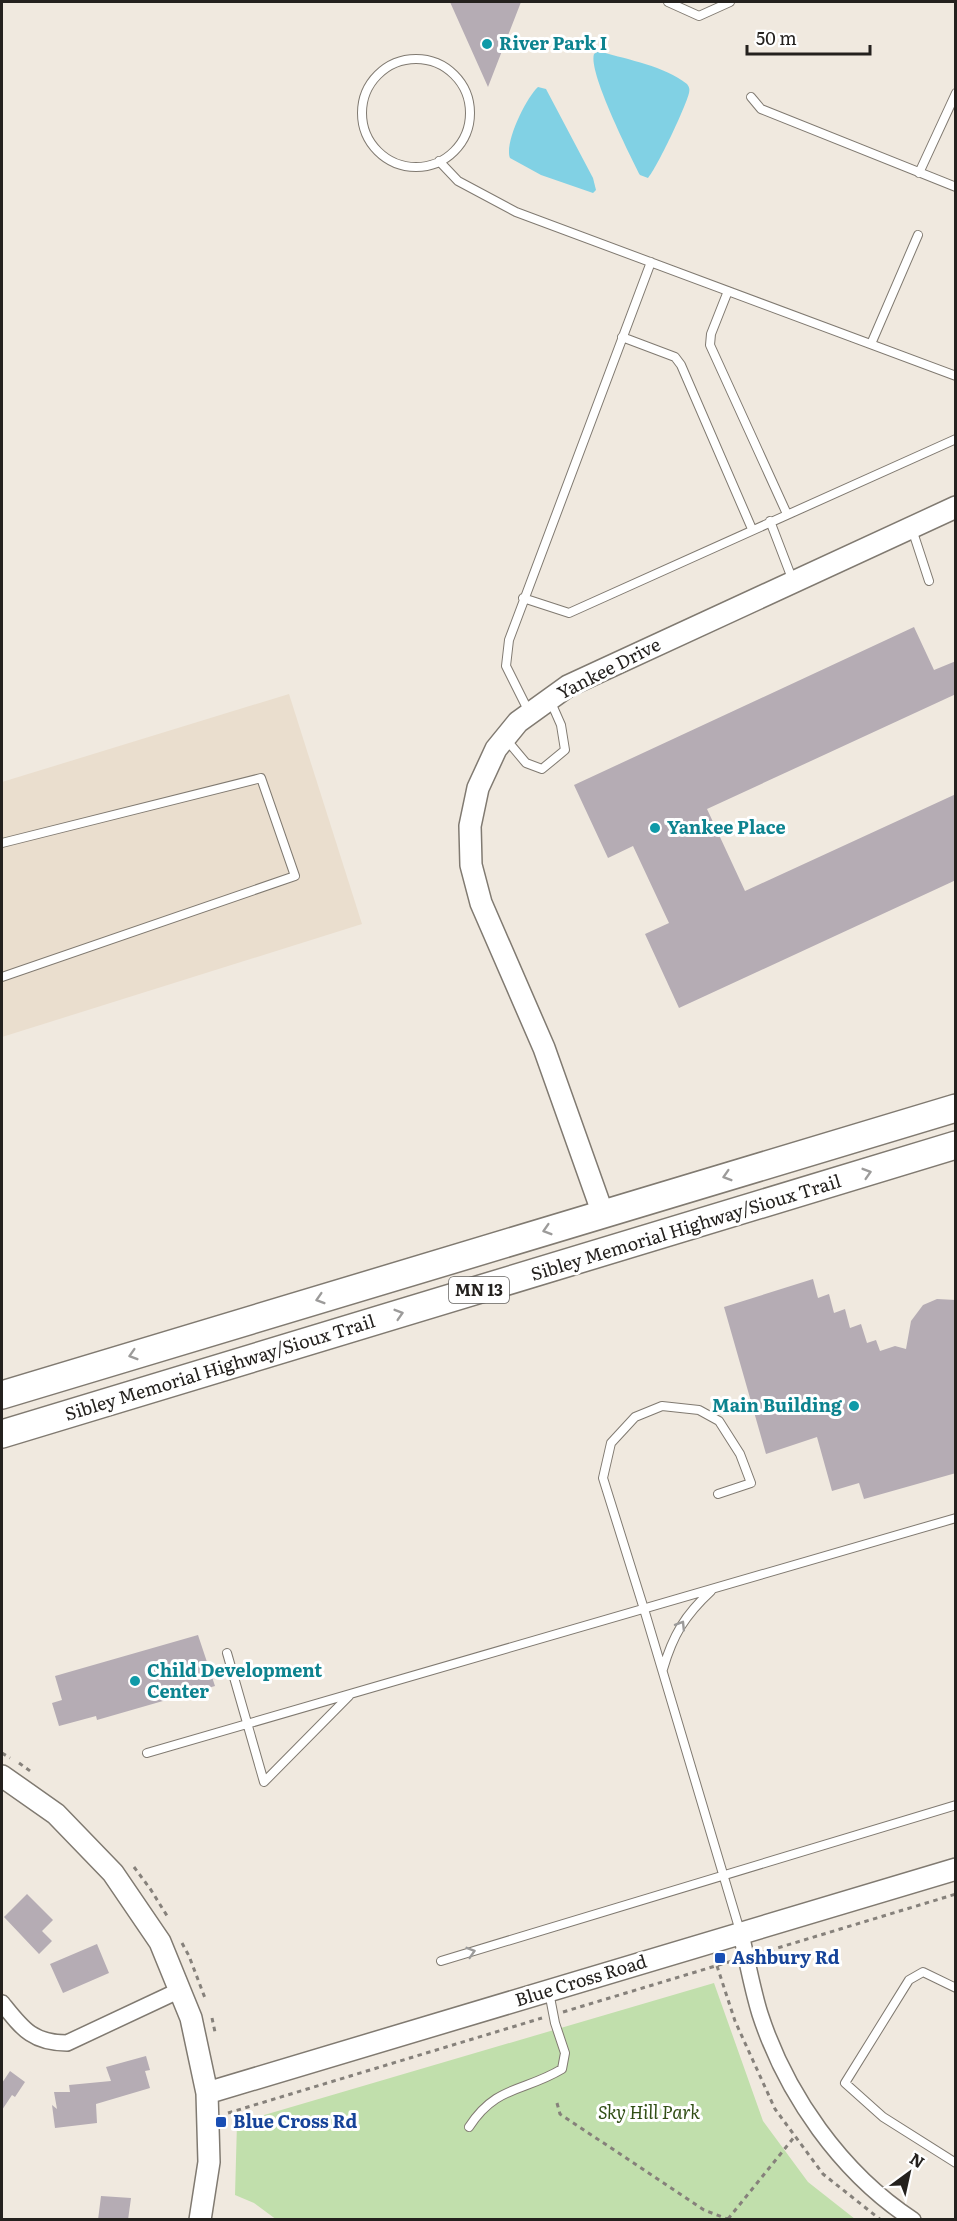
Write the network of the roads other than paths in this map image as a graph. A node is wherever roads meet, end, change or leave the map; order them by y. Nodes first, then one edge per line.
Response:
1 (668, 2) edge
2 (730, 2) edge
3 (956, 93) edge
4 (751, 97) dead end
5 (438, 161) junction
6 (918, 173) junction
7 (956, 187) edge
8 (918, 235) dead end
9 (651, 262) junction
10 (728, 291) junction
11 (622, 337) junction
12 (871, 344) junction
13 (956, 376) edge
14 (956, 439) edge
15 (956, 507) edge
16 (787, 514) junction
17 (770, 521) junction
18 (911, 528) junction
19 (752, 529) junction
20 (929, 581) dead end
21 (794, 582) junction
22 (523, 598) junction
23 (550, 699) junction
24 (530, 713) junction
25 (505, 738) junction
26 (2, 843) edge
27 (2, 977) edge
28 (956, 1108) edge
29 (956, 1145) edge
30 (603, 1214) junction
31 (2, 1395) edge
32 (2, 1434) edge
33 (718, 1494) dead end
34 (956, 1518) edge
35 (714, 1589) junction
36 (644, 1609) junction
37 (227, 1653) dead end
38 (663, 1670) junction
39 (350, 1695) junction
40 (246, 1725) junction
41 (147, 1754) dead end
42 (2, 1776) edge
43 (956, 1805) edge
44 (956, 1869) edge
45 (724, 1875) junction
46 (741, 1934) junction
47 (441, 1961) dead end
48 (956, 1988) edge
49 (180, 1990) junction
50 (549, 1991) junction
51 (2, 2002) edge
52 (207, 2093) junction
53 (469, 2127) dead end
54 (956, 2163) edge
55 (200, 2220) edge
56 (913, 2220) edge

1 - 2 lane
3 - 6 lane
4 - 6 lane
5 - 5 lane
5 - 9 lane
6 - 7 lane
8 - 12 lane
9 - 10 lane
9 - 11 lane
10 - 12 lane
10 - 16 lane
11 - 19 lane
11 - 22 lane
12 - 13 lane
14 - 16 lane
15 - 18 street, Yankee Drive
16 - 17 lane
17 - 19 lane
17 - 21 lane
18 - 20 lane
18 - 21 street, Yankee Drive
19 - 22 lane
21 - 23 street, Yankee Drive
22 - 24 lane
23 - 24 street, Yankee Drive
23 - 25 lane
24 - 25 street, Yankee Drive
25 - 30 street, Yankee Drive
26 - 27 lane
28 -> 30 highway, Sibley Memorial Highway/Sioux Trail / MN 13
32 -> 29 highway, Sibley Memorial Highway/Sioux Trail / MN 13
30 -> 31 highway, Sibley Memorial Highway/Sioux Trail / MN 13
33 - 36 lane
34 - 35 lane
35 - 36 lane
38 -> 35 lane
36 - 38 lane
36 - 39 lane
37 - 40 lane
38 - 45 lane
39 - 40 lane
39 - 40 lane
40 - 41 lane
42 - 49 street
43 - 45 lane
44 - 46 street, Blue Cross Road
45 - 46 lane
47 -> 45 lane
46 - 50 street, Blue Cross Road
46 - 56 street
48 - 54 lane
49 - 51 street
49 - 52 street
50 - 52 street, Blue Cross Road
50 - 53 lane
52 - 55 street

